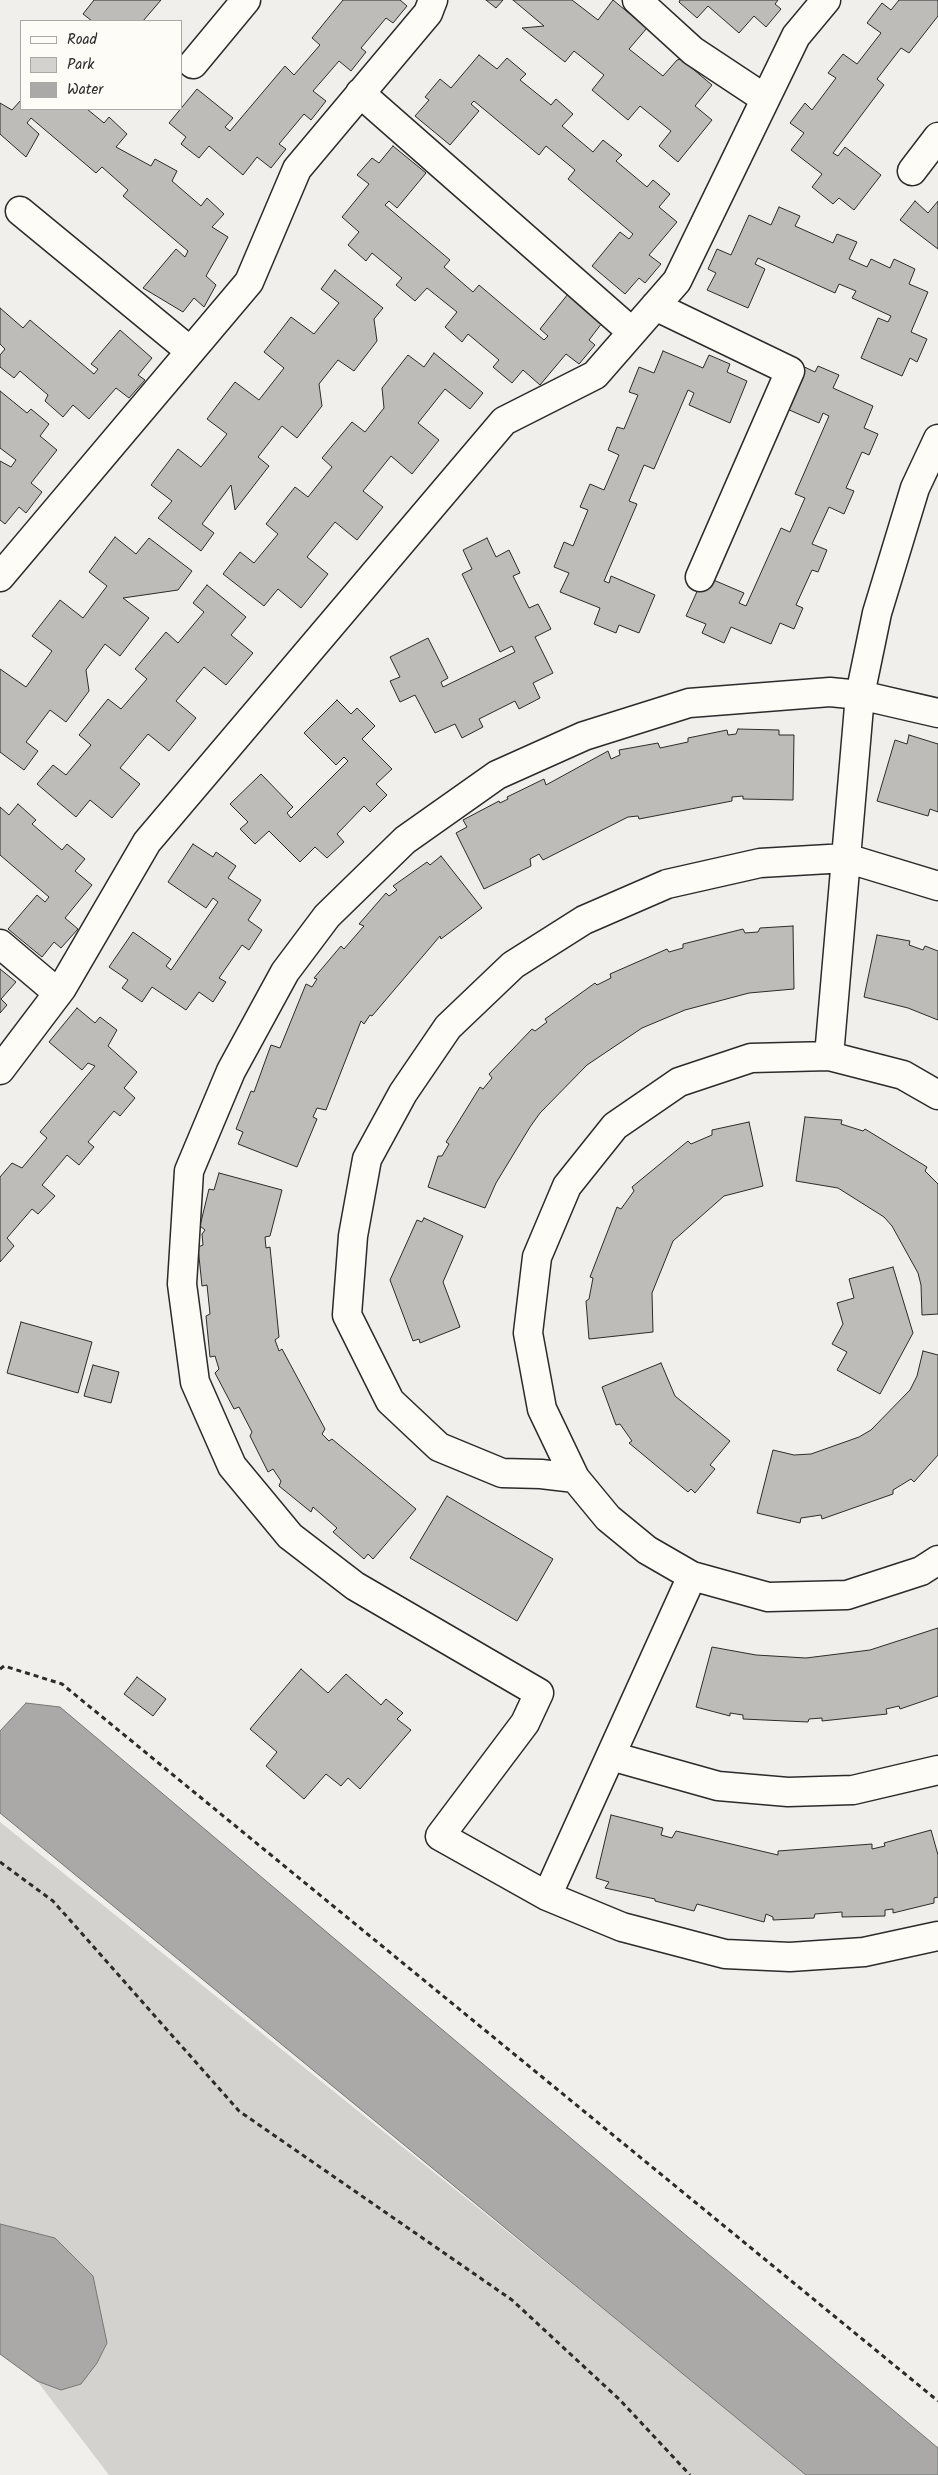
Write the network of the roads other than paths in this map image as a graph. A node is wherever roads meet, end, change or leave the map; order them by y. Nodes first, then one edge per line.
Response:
1 (246, 0) edge
2 (433, 0) edge
3 (637, 0) edge
4 (826, 0) edge
5 (193, 64) dead end
6 (360, 94) junction
7 (764, 98) junction
8 (938, 137) edge
9 (912, 170) dead end
10 (20, 210) dead end
11 (656, 306) junction
12 (632, 332) junction
13 (190, 351) junction
14 (938, 439) edge
15 (4, 565) edge
16 (700, 577) dead end
17 (860, 695) junction
18 (938, 713) edge
19 (846, 858) junction
20 (938, 886) edge
21 (0, 944) edge
22 (58, 993) junction
23 (829, 1056) junction
24 (0, 1070) edge
25 (938, 1095) edge
26 (576, 1478) junction
27 (938, 1560) edge
28 (692, 1576) junction
29 (611, 1756) junction
30 (938, 1770) edge
31 (547, 1896) junction
32 (938, 1936) edge

1 - 5 lane
2 - 6 lane
3 - 7 lane
4 - 7 lane
6 - 12 lane
6 - 13 lane
7 - 11 lane
8 - 9 lane
10 - 13 lane
11 - 12 lane
11 - 16 lane
12 - 22 lane
13 - 15 lane
14 - 17 lane
17 - 18 lane
17 - 19 lane
17 - 31 lane
19 - 20 lane
19 - 23 lane
19 - 26 lane
21 - 22 lane
22 - 24 lane
23 - 25 lane
23 - 26 lane
26 - 28 lane
27 - 28 lane
28 - 29 lane
29 - 30 lane
29 - 31 lane
31 - 32 lane

